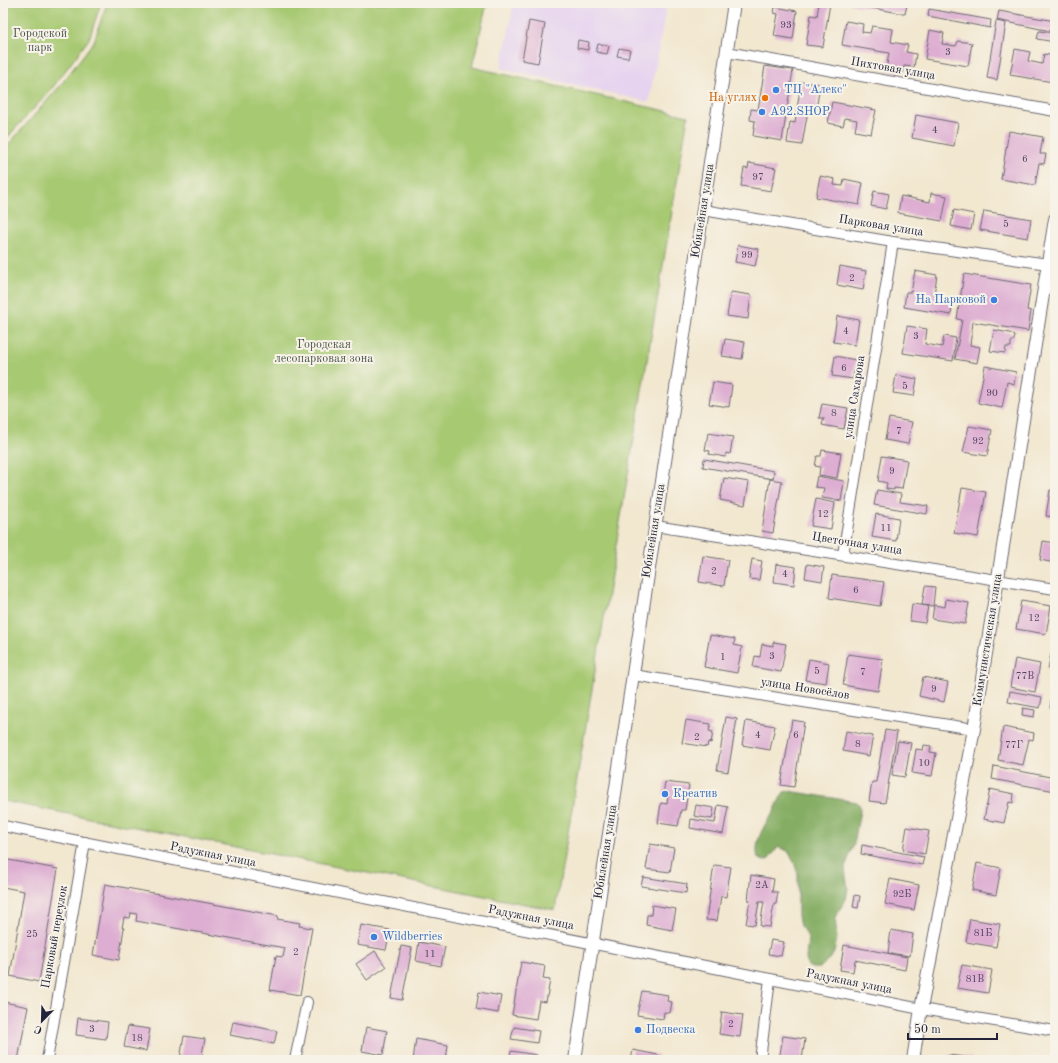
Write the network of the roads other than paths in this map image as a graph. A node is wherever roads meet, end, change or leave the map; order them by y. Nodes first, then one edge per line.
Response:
1 (734, 3) edge
2 (727, 52) junction
3 (1055, 111) edge
4 (703, 210) junction
5 (1055, 219) edge
6 (893, 242) junction
7 (1051, 264) edge
8 (655, 526) junction
9 (843, 555) junction
10 (997, 580) junction
11 (1055, 589) edge
12 (633, 675) junction
13 (974, 729) junction
14 (3, 826) edge
15 (84, 842) junction
16 (592, 944) junction
17 (770, 979) junction
18 (307, 1002) dead end
19 (921, 1010) junction
20 (1055, 1031) edge
21 (46, 1060) edge
22 (295, 1060) edge
23 (575, 1060) edge
24 (760, 1060) edge
25 (913, 1060) edge

1 - 2 street, Юбилейная улица
2 - 3 street, Пихтовая улица
2 - 4 street, Юбилейная улица
4 - 6 street, Парковая улица
4 - 8 street, Юбилейная улица
5 - 7 street, Коммунистическая улица
6 - 7 street, Парковая улица
6 - 9 street, улица Сахарова
7 - 10 street, Коммунистическая улица
8 - 9 street, Цветочная улица
8 - 12 street, Юбилейная улица
9 - 10 street, Цветочная улица
10 - 11 street, Цветочная улица
10 - 13 street, Коммунистическая улица
12 - 13 street, улица Новосёлов
12 - 16 street, Юбилейная улица
13 - 19 street, Коммунистическая улица
14 - 15 street, Радужная улица
15 - 16 street, Радужная улица
15 - 21 street, Парковый переулок
16 - 17 street, Радужная улица
16 - 23 street, Юбилейная улица
17 - 19 street, Радужная улица
17 - 24 street
18 - 22 street
19 - 20 street, Радужная улица
19 - 25 street, Коммунистическая улица

